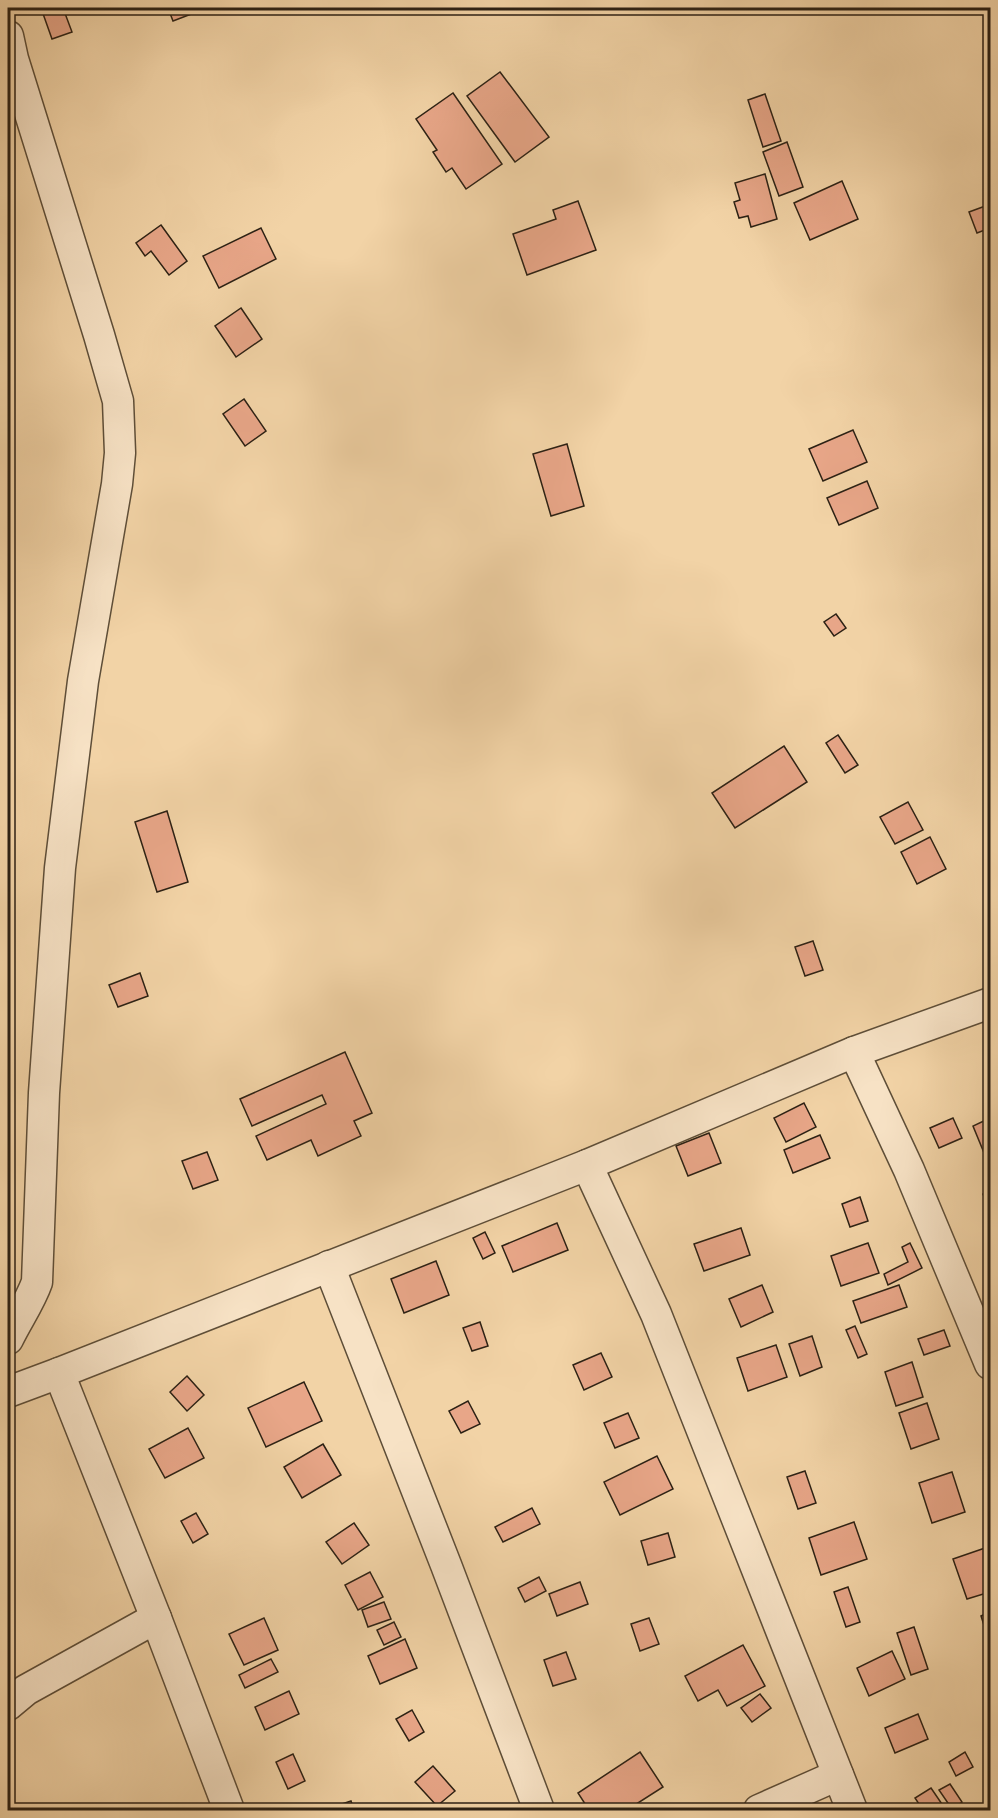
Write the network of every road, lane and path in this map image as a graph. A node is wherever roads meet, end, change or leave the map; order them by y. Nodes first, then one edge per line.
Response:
1 (8, 36) edge
2 (990, 1003) edge
3 (854, 1053) junction
4 (587, 1165) junction
5 (329, 1266) junction
6 (8, 1339) edge
7 (990, 1364) edge
8 (59, 1373) junction
9 (8, 1392) edge
10 (156, 1618) junction
11 (8, 1705) edge
12 (838, 1775) junction
13 (229, 1810) edge
14 (538, 1810) edge
15 (759, 1810) edge
16 (852, 1810) edge

1 - 6 street
2 - 3 street
3 - 4 street
3 - 7 street
4 - 5 street
4 - 12 street
5 - 8 street
5 - 14 street
8 - 9 street
8 - 10 street
10 - 11 street
10 - 13 street
12 - 15 street
12 - 16 street

